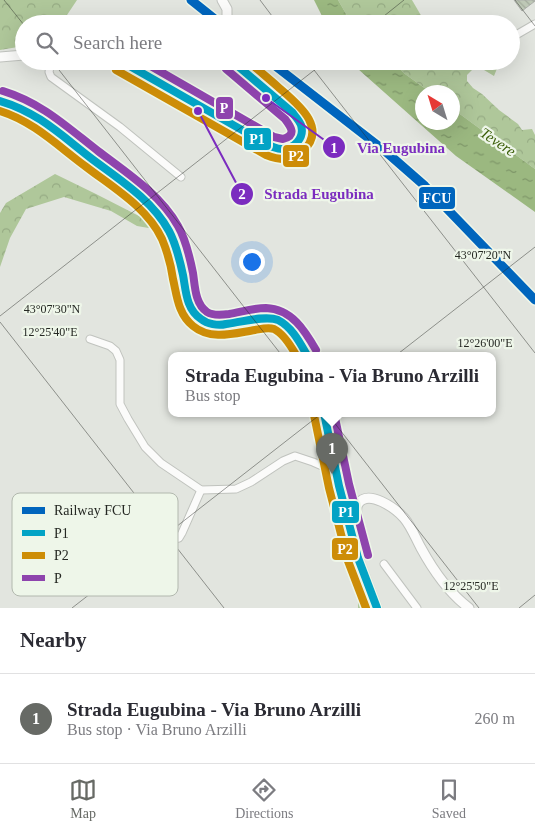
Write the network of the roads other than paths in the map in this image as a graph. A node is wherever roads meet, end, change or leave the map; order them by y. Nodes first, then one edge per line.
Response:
1 (222, 0) edge
2 (227, 15) edge
3 (535, 24) edge
4 (520, 33) edge
5 (15, 56) edge
6 (0, 57) edge
7 (49, 70) edge
8 (137, 70) edge
9 (243, 70) edge
10 (0, 101) edge
11 (180, 177) dead end
12 (90, 339) dead end
13 (305, 352) edge
14 (325, 417) edge
15 (336, 472) junction
16 (201, 490) junction
17 (178, 538) edge
18 (358, 558) junction
19 (384, 564) dead end
20 (377, 608) edge
21 (417, 608) edge
22 (469, 608) edge

1 - 2 street
3 - 4 street
5 - 6 street
7 - 11 street
8 - 9 street
10 - 13 street
12 - 16 street
14 - 15 street
15 - 16 street
15 - 18 street
16 - 17 street
18 - 20 street
18 - 22 street
19 - 21 street

